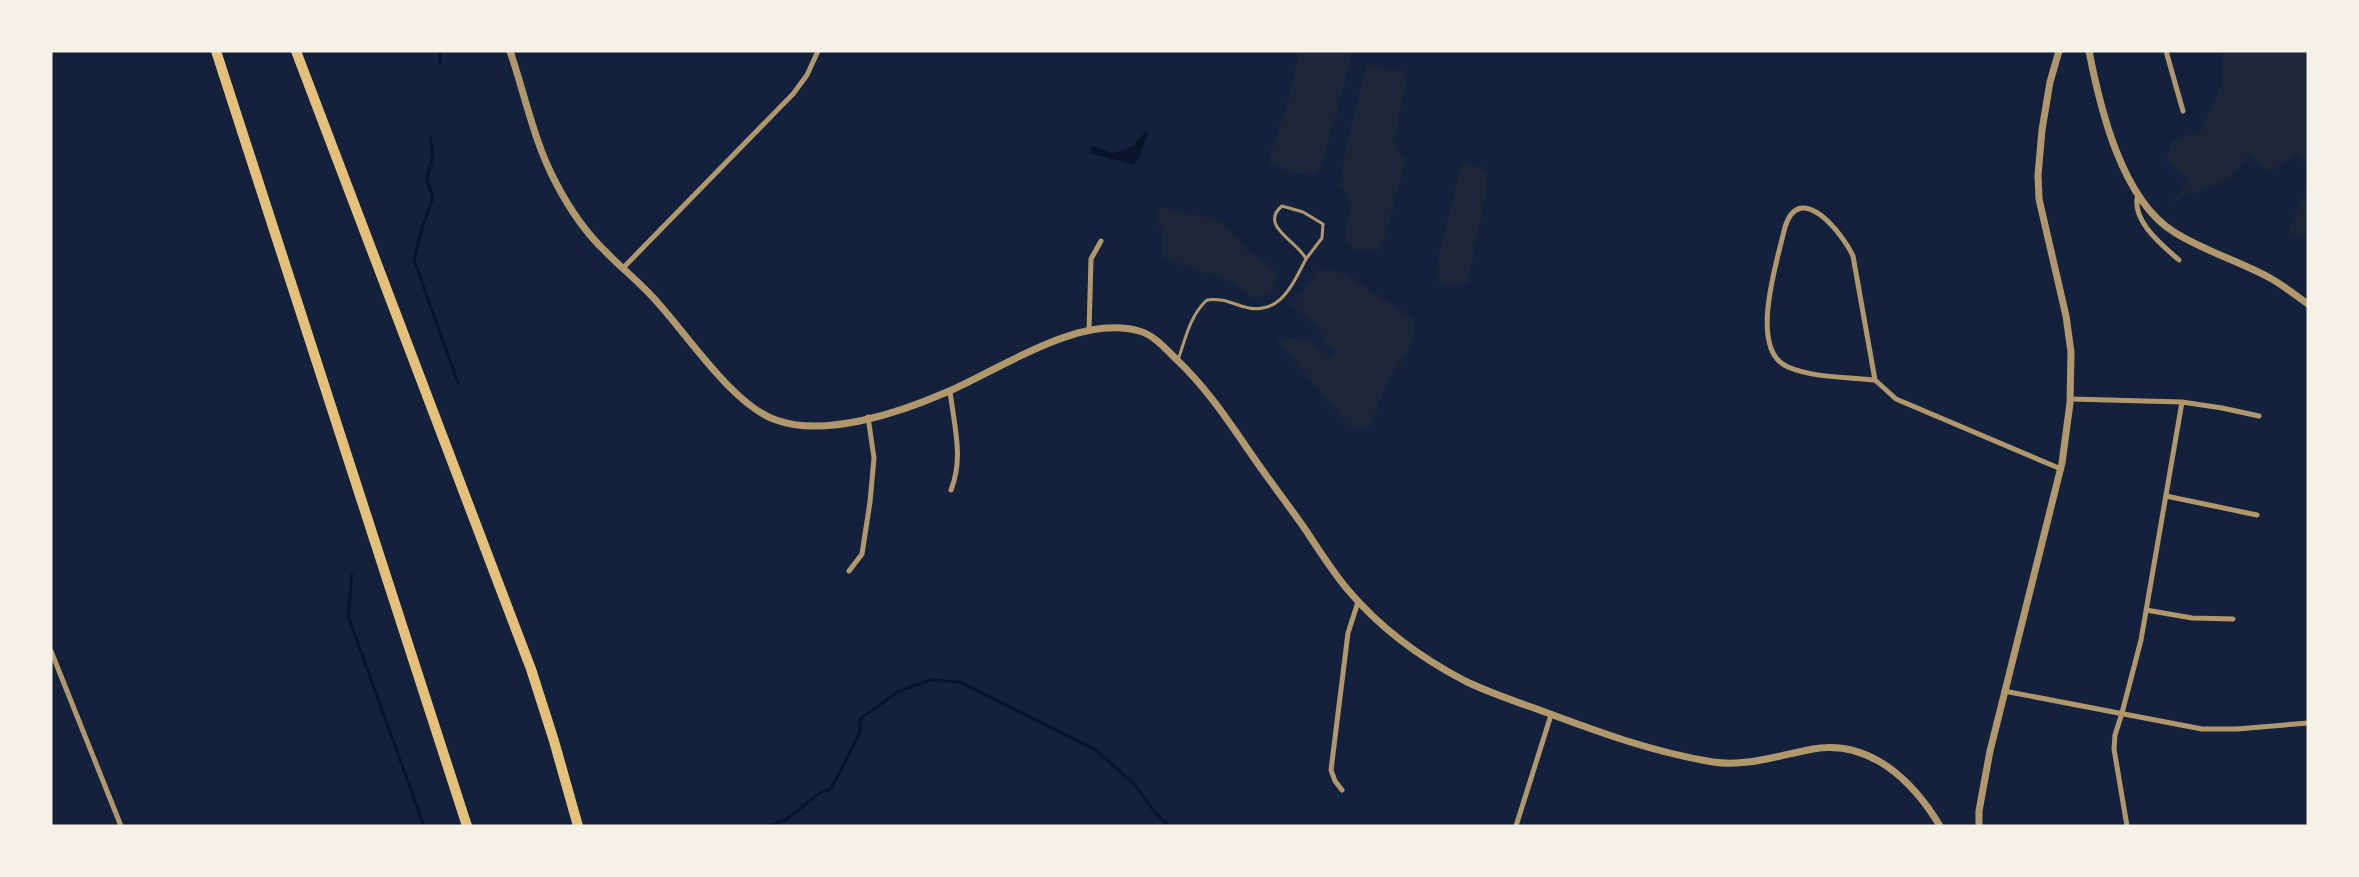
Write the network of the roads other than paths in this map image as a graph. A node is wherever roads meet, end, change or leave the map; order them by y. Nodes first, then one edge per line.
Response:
1 (216, 51) edge
2 (296, 51) edge
3 (510, 51) edge
4 (818, 51) edge
5 (2058, 51) edge
6 (2089, 51) edge
7 (2166, 51) edge
8 (2183, 110) dead end
9 (2138, 194) junction
10 (1101, 241) dead end
11 (1306, 259) junction
12 (2179, 260) dead end
13 (623, 268) junction
14 (2308, 304) edge
15 (1089, 331) junction
16 (1178, 361) junction
17 (1875, 380) junction
18 (950, 391) junction
19 (2071, 399) junction
20 (2182, 402) junction
21 (2259, 416) dead end
22 (868, 417) junction
23 (2061, 469) junction
24 (951, 490) dead end
25 (2166, 496) junction
26 (2257, 515) dead end
27 (850, 571) dead end
28 (1358, 602) junction
29 (2146, 610) junction
30 (2233, 619) dead end
31 (51, 651) edge
32 (2004, 691) junction
33 (2122, 713) junction
34 (1551, 715) junction
35 (2308, 723) edge
36 (1342, 790) dead end
37 (121, 826) edge
38 (467, 826) edge
39 (578, 826) edge
40 (1516, 826) edge
41 (1940, 826) edge
42 (1979, 826) edge
43 (2126, 826) edge

1 - 38 highway
2 - 39 highway
3 - 13 street
4 - 13 street
5 - 19 street
6 - 9 street
7 - 8 street
9 - 12 street
9 - 14 street
10 - 15 street
11 - 11 lane
11 - 16 lane
13 - 22 street
15 - 16 street
15 - 18 street
16 - 28 street
17 - 17 street
17 - 23 street
18 - 22 street
18 - 24 street
19 - 20 street
19 - 23 street
20 - 21 street
20 - 25 street
22 - 27 street
23 - 32 street
25 - 26 street
25 - 29 street
28 - 34 street
28 - 36 street
29 - 30 street
29 - 33 street
31 - 37 street
32 - 33 street
32 - 42 street
33 - 35 street
33 - 43 street
34 - 40 street
34 - 41 street

